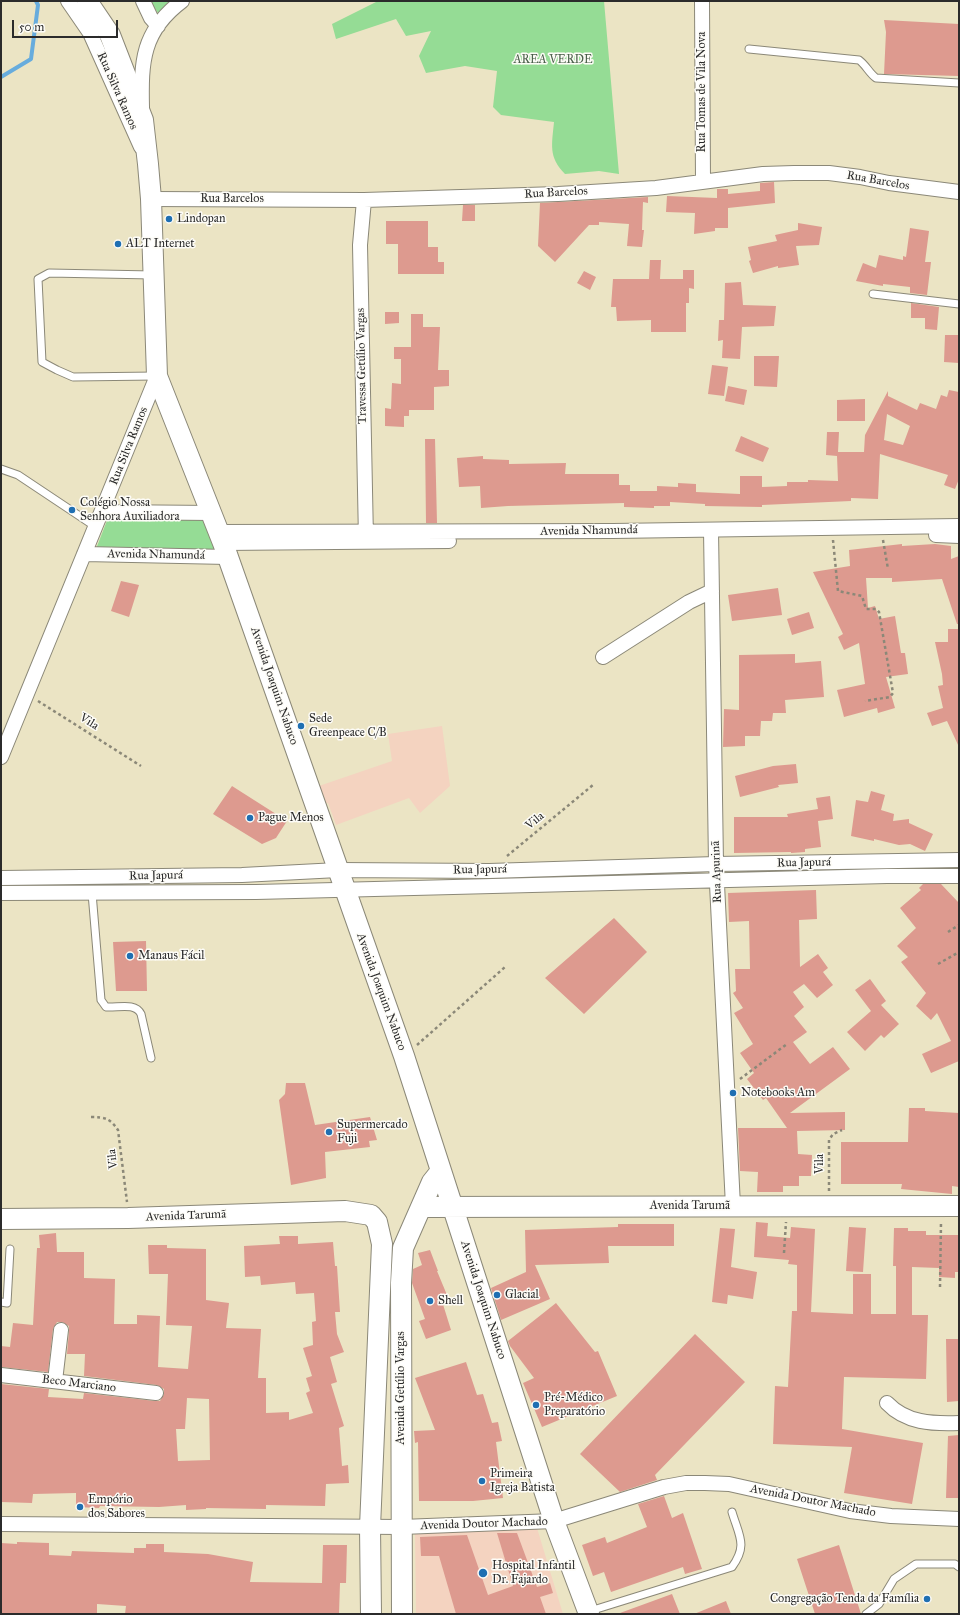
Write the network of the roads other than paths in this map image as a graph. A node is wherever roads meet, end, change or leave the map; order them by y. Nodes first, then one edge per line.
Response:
1 (68, 1) edge
2 (87, 1) edge
3 (143, 1) edge
4 (182, 1) edge
5 (702, 1) edge
6 (158, 26) junction
7 (749, 49) dead end
8 (959, 83) edge
9 (142, 120) junction
10 (148, 164) junction
11 (702, 182) junction
12 (959, 192) edge
13 (150, 199) junction
14 (364, 200) junction
15 (153, 275) junction
16 (873, 294) dead end
17 (959, 304) edge
18 (157, 376) junction
19 (1, 469) edge
20 (102, 512) junction
21 (213, 513) junction
22 (959, 526) edge
23 (96, 527) junction
24 (711, 534) junction
25 (366, 536) junction
26 (959, 536) edge
27 (224, 544) junction
28 (84, 554) junction
29 (712, 591) junction
30 (603, 657) dead end
31 (6, 733) edge
32 (1, 757) edge
33 (959, 860) edge
34 (716, 864) junction
35 (338, 870) junction
36 (959, 876) edge
37 (1, 878) edge
38 (717, 880) junction
39 (344, 889) junction
40 (1, 893) edge
41 (92, 893) junction
42 (150, 1058) dead end
43 (440, 1172) junction
44 (950, 1205) edge
45 (453, 1206) junction
46 (733, 1206) junction
47 (421, 1207) junction
48 (371, 1215) joint
49 (1, 1219) edge
50 (10, 1249) dead end
51 (1, 1302) edge
52 (61, 1330) dead end
53 (1, 1376) edge
54 (55, 1381) junction
55 (156, 1393) dead end
56 (887, 1403) dead end
57 (959, 1423) edge
58 (732, 1512) dead end
59 (959, 1519) edge
60 (554, 1521) junction
61 (1, 1524) edge
62 (370, 1527) junction
63 (402, 1527) junction
64 (959, 1567) edge
65 (588, 1613) edge
66 (371, 1614) edge
67 (402, 1614) edge
68 (866, 1614) edge

1 - 10 street, Rua Silva Ramos
2 - 9 main road, Rua Silva Ramos
3 - 6 street
4 - 6 street
5 - 11 street, Rua Tomas de Vila Nova
6 - 9 street
7 - 8 lane
9 - 10 main road, Rua Silva Ramos
10 - 13 main road, Rua Silva Ramos
11 - 12 street, Rua Barcelos
11 - 14 street, Rua Barcelos
13 - 14 street, Rua Barcelos
13 - 15 main road, Rua Silva Ramos
14 - 25 street, Travessa Getúlio Vargas
15 - 18 main road, Rua Silva Ramos
15 - 18 lane
16 - 17 lane
18 - 20 street, Rua Silva Ramos
18 - 21 main road, Avenida Joaquim Nabuco
19 - 23 lane
20 - 21 street
20 - 23 street, Rua Silva Ramos
21 - 27 main road, Avenida Joaquim Nabuco
22 - 24 street, Avenida Nhamundá
23 - 28 street, Rua Silva Ramos
24 - 25 street, Avenida Nhamundá
24 - 26 street, Avenida Nhamundá
24 - 29 street, Rua Apurinã
25 - 27 street, Avenida Nhamundá
27 - 28 street, Avenida Nhamundá
27 - 35 main road, Avenida Joaquim Nabuco
28 - 31 street, Rua Silva Ramos
29 - 30 street
29 - 34 street, Rua Apurinã
31 - 32 street, Rua Silva Ramos
33 - 34 street, Rua Japurá
34 - 35 street, Rua Japurá
34 - 38 street, Rua Apurinã
35 - 37 street, Rua Japurá
35 - 39 main road, Avenida Joaquim Nabuco
36 - 38 street, Rua Japurá
38 - 39 street, Rua Japurá
38 - 46 street, Rua Apurinã
39 - 41 street, Rua Japurá
39 - 43 main road, Avenida Joaquim Nabuco
40 - 41 street, Rua Japurá
41 - 42 lane
43 - 45 main road, Avenida Joaquim Nabuco
43 - 47 main road, Avenida Getúlio Vargas
44 - 46 main road, Avenida Tarumã
45 - 46 main road, Avenida Tarumã
45 - 47 main road, Avenida Tarumã
45 - 60 main road, Avenida Joaquim Nabuco
47 - 63 main road, Avenida Getúlio Vargas
48 - 49 main road, Avenida Tarumã
48 - 62 main road, Avenida Getúlio Vargas
50 - 51 lane
52 - 54 street
53 - 54 street, Beco Marciano
54 - 55 street, Beco Marciano
56 - 57 street
58 - 65 lane
59 - 60 street, Avenida Doutor Machado
60 - 63 street, Avenida Doutor Machado
60 - 65 main road, Avenida Joaquim Nabuco
61 - 62 street, Avenida Doutor Machado
62 - 63 street, Avenida Doutor Machado
62 - 66 main road, Avenida Getúlio Vargas
63 - 67 main road, Avenida Getúlio Vargas
64 - 68 lane

